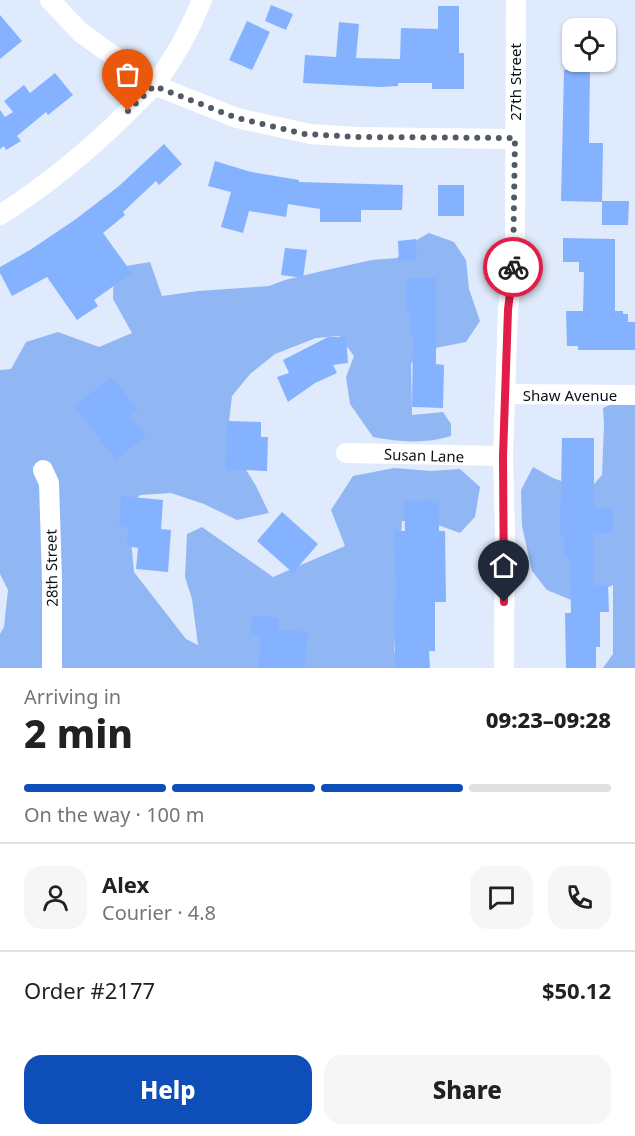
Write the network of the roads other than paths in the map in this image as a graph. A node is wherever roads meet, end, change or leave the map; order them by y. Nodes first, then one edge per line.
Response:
1 (50, 0) edge
2 (202, 0) edge
3 (516, 0) edge
4 (154, 86) junction
5 (515, 138) junction
6 (0, 215) edge
7 (505, 394) junction
8 (635, 395) edge
9 (346, 453) dead end
10 (503, 456) junction
11 (42, 470) dead end
12 (52, 668) edge
13 (504, 668) edge

1 - 4 street
2 - 4 street
3 - 5 street, 27th Street
4 - 5 street
4 - 6 street
5 - 7 street, 27th Street
7 - 8 street, Shaw Avenue
7 - 10 street, 27th Street
9 - 10 street, Susan Lane
10 - 13 street, 27th Street
11 - 12 street, 28th Street

